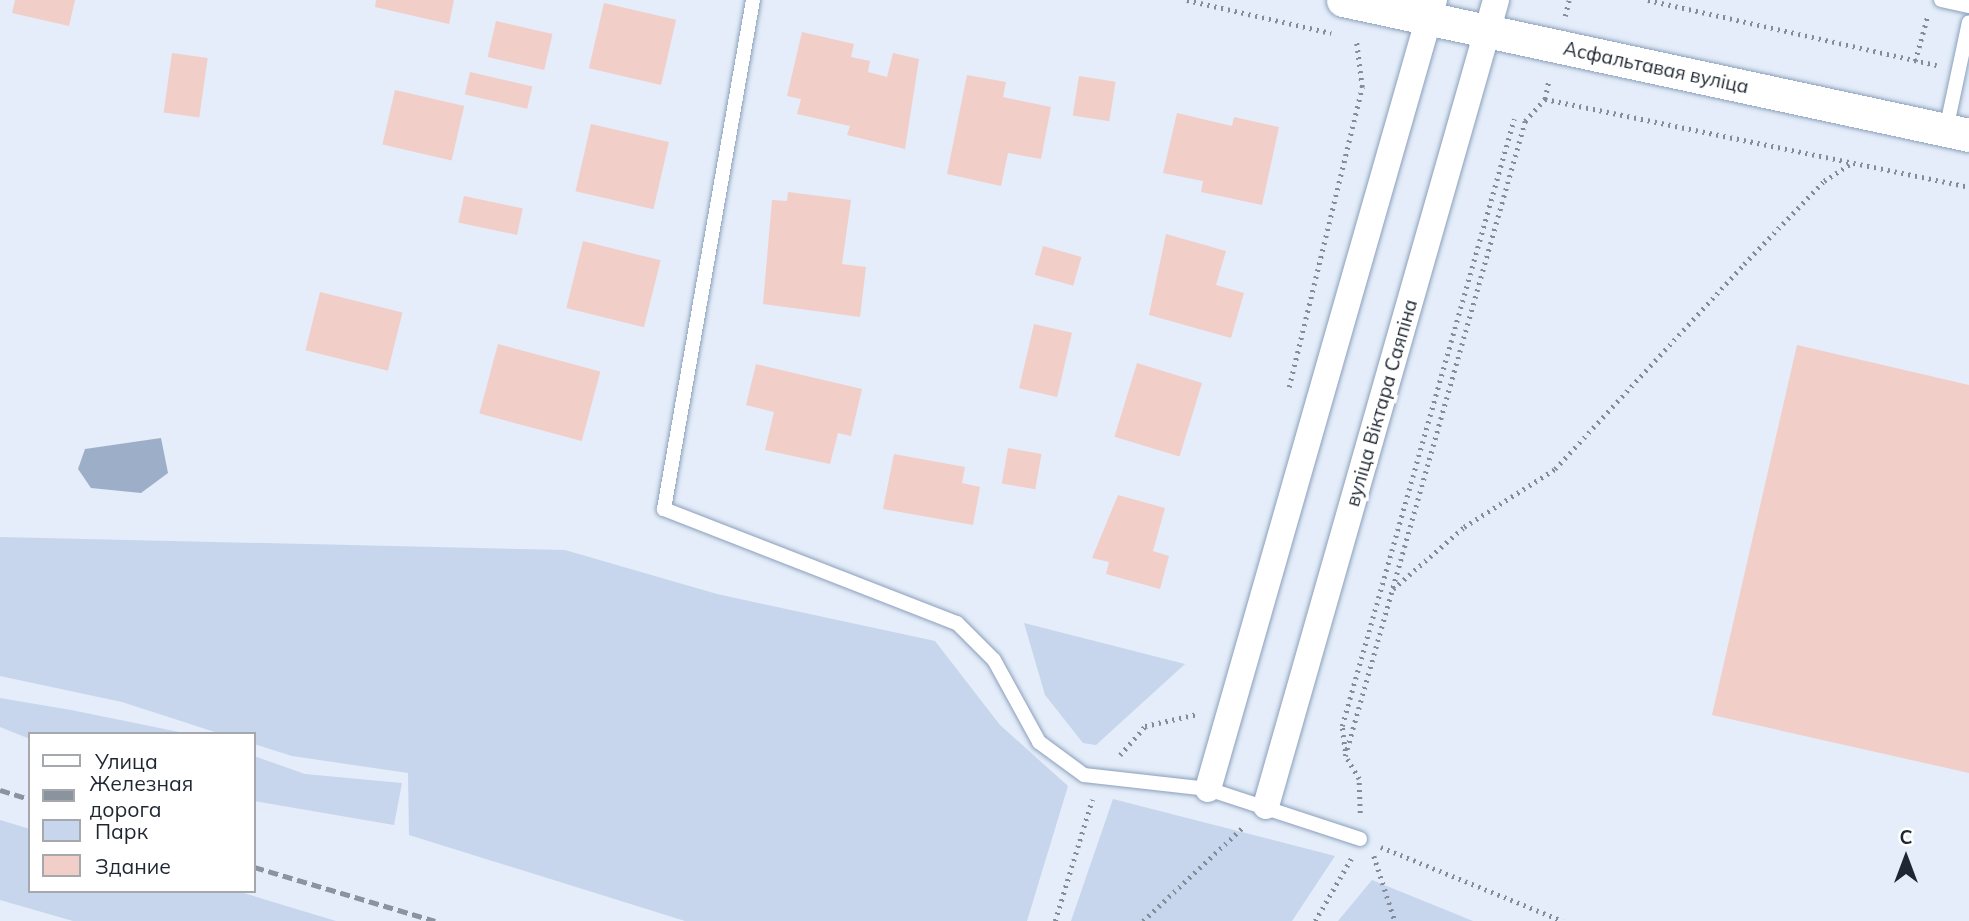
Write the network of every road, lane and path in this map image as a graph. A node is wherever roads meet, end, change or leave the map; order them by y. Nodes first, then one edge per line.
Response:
1 (753, 0) edge
2 (1187, 0) edge
3 (1343, 0) edge
4 (1648, 0) edge
5 (1941, 0) edge
6 (1969, 6) edge
7 (1432, 10) edge
8 (1928, 12) dead end
9 (1492, 15) edge
10 (1969, 22) edge
11 (1914, 61) junction
12 (1960, 69) junction
13 (1514, 119) dead end
14 (1958, 132) edge
15 (1852, 163) junction
16 (1969, 187) edge
17 (1286, 398) dead end
18 (1392, 590) junction
19 (1199, 714) dead end
20 (1346, 756) junction
21 (1098, 779) junction
22 (1359, 779) dead end
23 (1208, 789) junction
24 (1266, 806) junction
25 (1360, 839) junction
26 (1055, 921) edge
27 (1143, 921) edge
28 (1395, 921) edge
29 (1563, 921) edge

1 - 21 lane
2 - 17 path
3 - 7 street, Асфальтавая вуліца
4 - 11 path
5 - 6 lane
7 - 9 street, Асфальтавая вуліца
7 - 23 street
8 - 11 path
9 - 14 street, Асфальтавая вуліца
9 - 24 street, вуліца Віктара Саяпіна
10 - 12 lane
11 - 12 path
12 - 14 lane
13 - 20 path
15 - 16 path
15 - 18 path
15 - 18 path
18 - 20 path
19 - 21 path
20 - 22 path
21 - 23 lane
21 - 26 path
23 - 24 lane
24 - 25 lane
24 - 27 path
25 - 28 path
25 - 29 path

